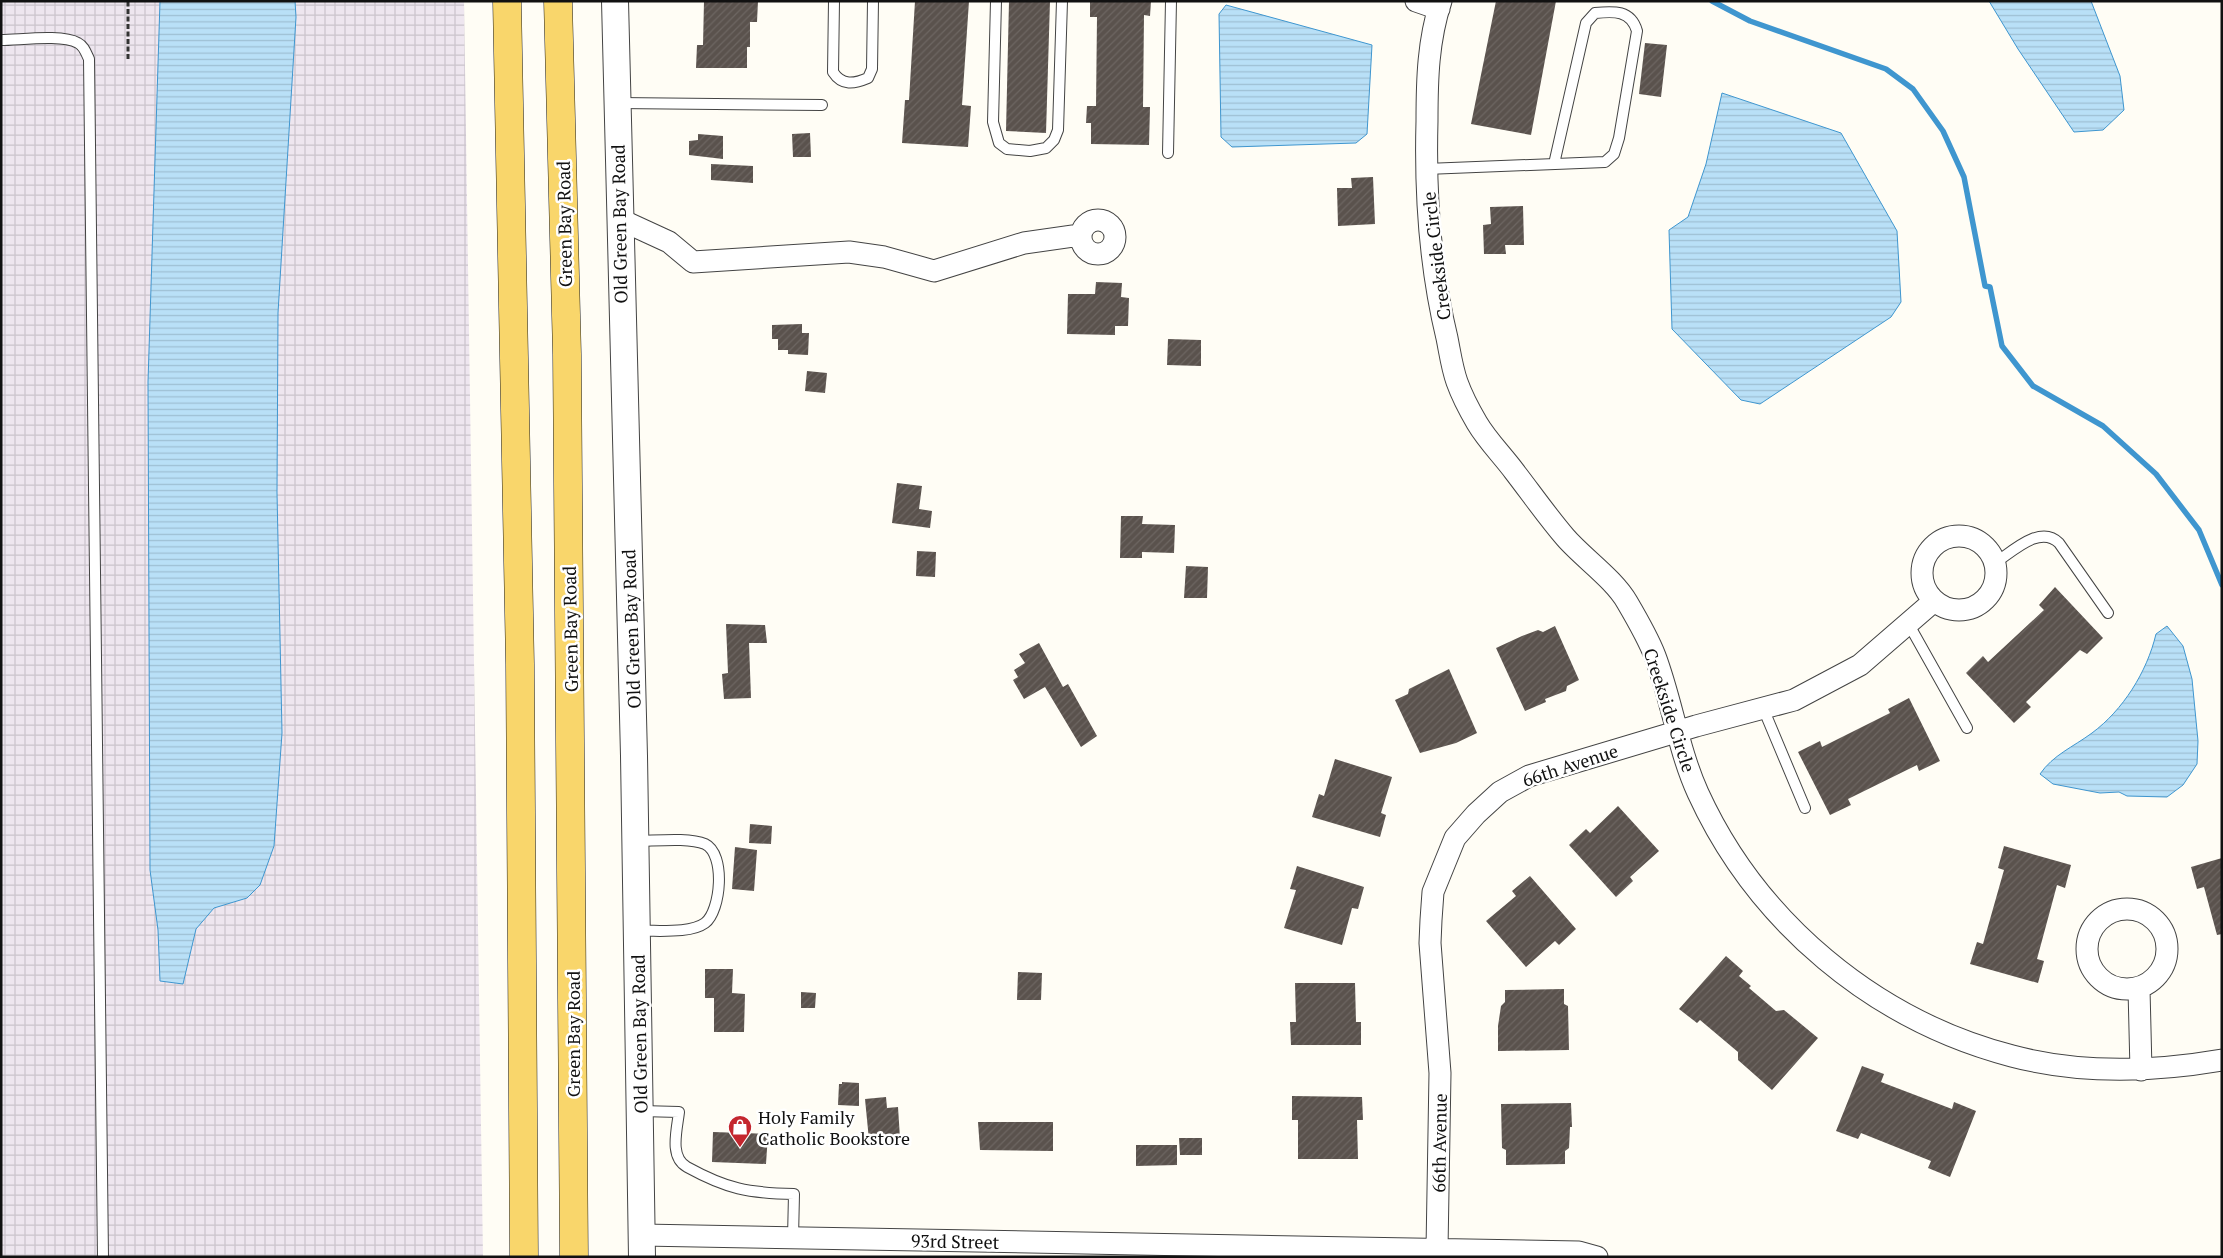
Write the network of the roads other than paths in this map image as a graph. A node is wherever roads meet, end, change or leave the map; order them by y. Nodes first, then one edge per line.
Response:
1 (507, 1) edge
2 (558, 1) edge
3 (615, 1) edge
4 (834, 1) edge
5 (873, 1) edge
6 (996, 1) edge
7 (1062, 1) edge
8 (1171, 1) edge
9 (1416, 1) edge
10 (1440, 5) edge
11 (1, 40) edge
12 (617, 103) junction
13 (822, 105) dead end
14 (1168, 153) dead end
15 (1554, 164) junction
16 (1426, 169) junction
17 (619, 219) junction
18 (1080, 236) dead end
19 (1995, 563) junction
20 (1934, 601) junction
21 (2108, 613) dead end
22 (1908, 623) junction
23 (1763, 708) junction
24 (1967, 728) dead end
25 (1677, 733) junction
26 (1805, 808) dead end
27 (635, 841) junction
28 (637, 931) junction
29 (2139, 989) dead end
30 (2222, 1060) edge
31 (2141, 1070) junction
32 (640, 1110) junction
33 (793, 1238) junction
34 (642, 1246) edge
35 (1437, 1249) junction
36 (102, 1257) edge
37 (524, 1257) edge
38 (574, 1257) edge
39 (1597, 1257) edge

1 - 37 main road
2 - 38 main road, Green Bay Road
3 - 12 street, Old Green Bay Road
4 - 5 lane
6 - 7 lane
8 - 14 lane
9 - 10 street
10 - 16 street, Creekside Circle
11 - 36 lane
12 - 13 lane
12 - 17 street, Old Green Bay Road
15 - 15 lane
15 - 16 lane
16 - 25 street, Creekside Circle
17 - 18 street
17 - 27 street, Old Green Bay Road
19 - 20 street
19 - 20 street
19 - 21 lane
20 - 22 street, 66th Avenue
22 - 23 street, 66th Avenue
22 - 24 lane
23 - 25 street, 66th Avenue
23 - 26 lane
25 - 31 street, Creekside Circle
25 - 35 street, 66th Avenue
27 - 28 street, Old Green Bay Road
27 - 28 lane
28 - 32 street, Old Green Bay Road
29 - 31 street
30 - 31 street, Creekside Circle
32 - 33 lane
32 - 34 street, Old Green Bay Road
33 - 34 street, 93rd Street
33 - 35 street, 93rd Street
35 - 39 street, 93rd Street

